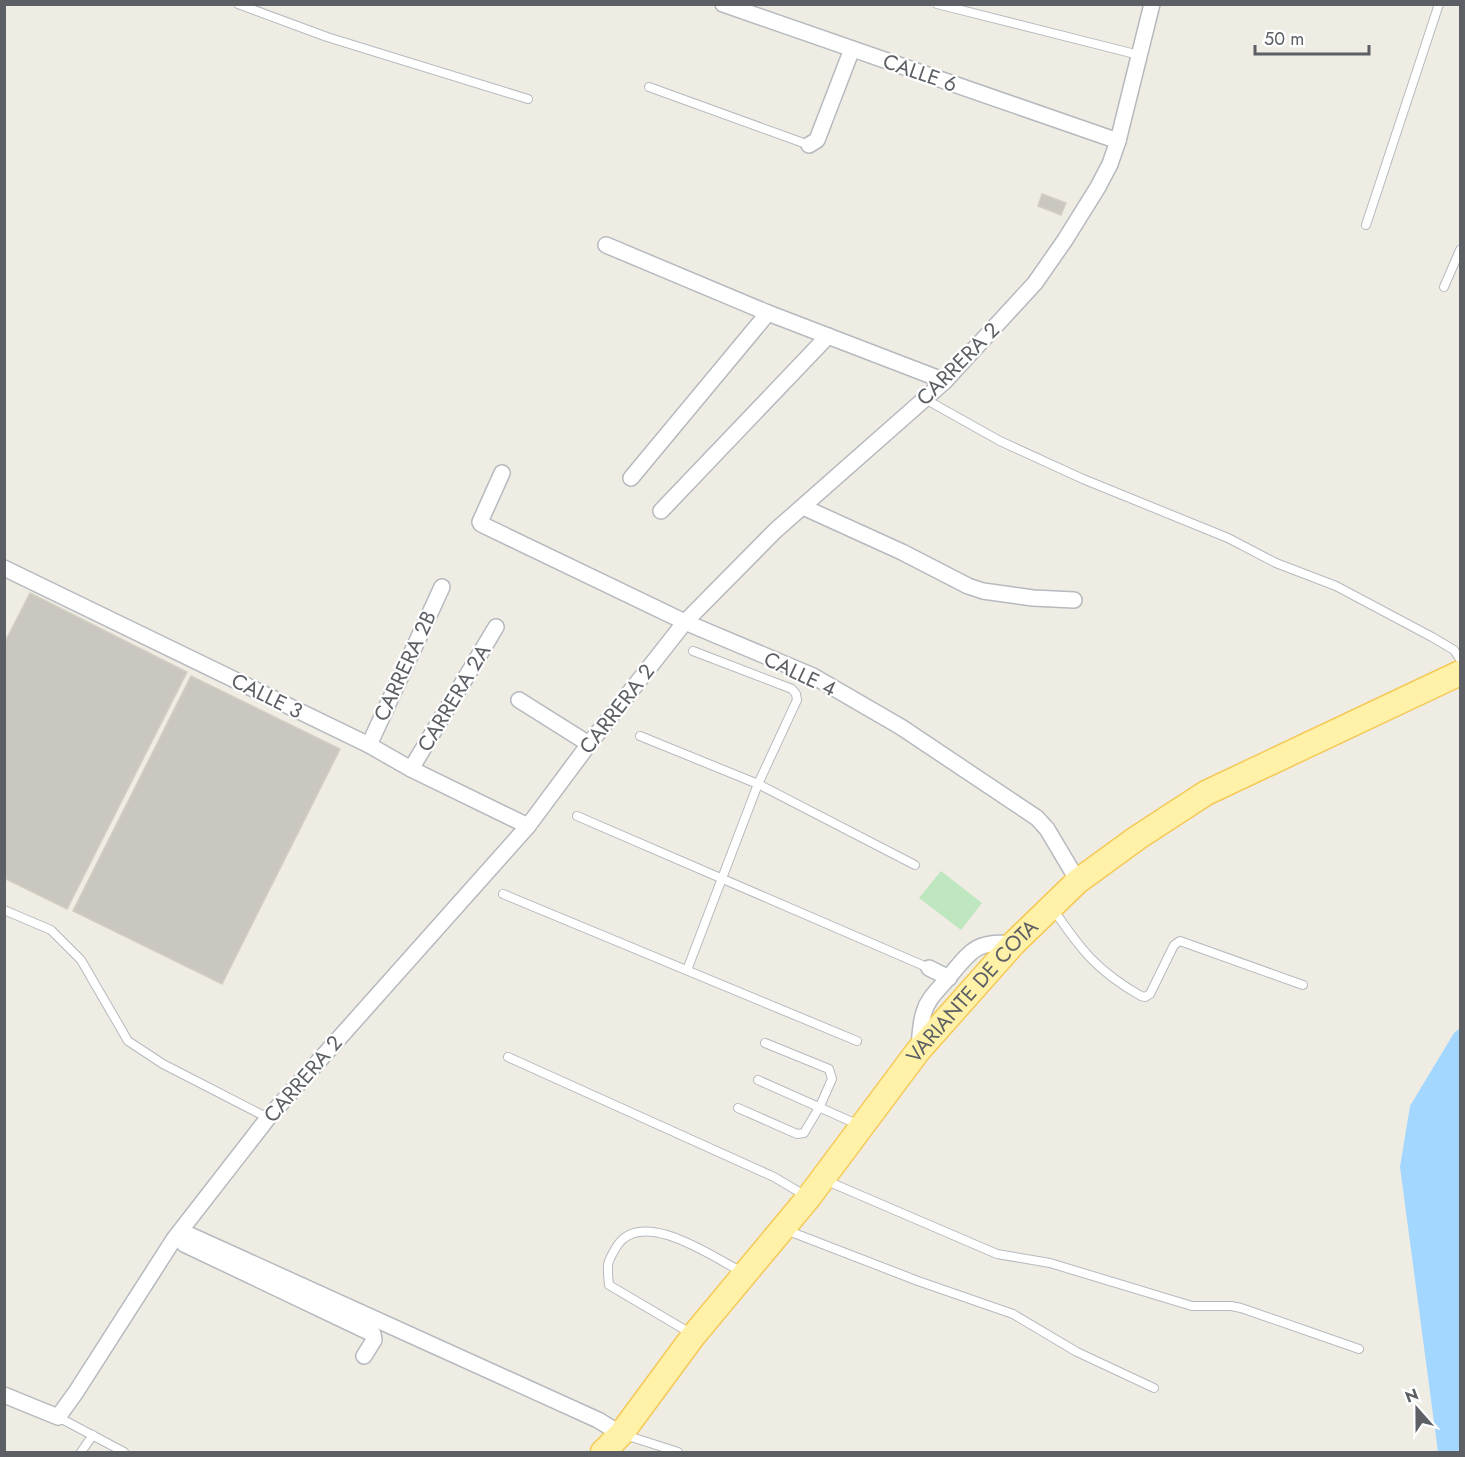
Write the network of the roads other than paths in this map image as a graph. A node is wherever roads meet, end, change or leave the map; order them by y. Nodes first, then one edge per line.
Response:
1 (238, 4) edge
2 (723, 4) edge
3 (937, 4) edge
4 (1152, 4) edge
5 (1438, 4) edge
6 (852, 49) junction
7 (1139, 55) junction
8 (649, 87) dead end
9 (528, 99) dead end
10 (1118, 141) junction
11 (808, 145) joint
12 (1366, 225) dead end
13 (606, 245) dead end
14 (1461, 250) edge
15 (1444, 287) dead end
16 (768, 313) junction
17 (828, 336) junction
18 (945, 381) junction
19 (925, 399) junction
20 (502, 473) dead end
21 (631, 478) dead end
22 (802, 507) junction
23 (661, 511) dead end
24 (4, 568) edge
25 (442, 587) dead end
26 (1074, 600) dead end
27 (685, 622) junction
28 (496, 627) dead end
29 (693, 651) dead end
30 (1461, 659) edge
31 (1461, 673) edge
32 (519, 700) dead end
33 (640, 736) dead end
34 (589, 744) junction
35 (369, 745) junction
36 (411, 769) junction
37 (758, 784) junction
38 (577, 816) dead end
39 (528, 826) junction
40 (915, 865) dead end
41 (721, 879) junction
42 (1078, 881) junction
43 (503, 894) dead end
44 (1052, 906) junction
45 (4, 910) edge
46 (1013, 944) junction
47 (929, 968) joint
48 (687, 970) junction
49 (949, 978) junction
50 (1304, 985) dead end
51 (857, 1041) dead end
52 (765, 1043) dead end
53 (918, 1051) junction
54 (508, 1057) dead end
55 (758, 1080) dead end
56 (820, 1106) junction
57 (738, 1108) dead end
58 (268, 1119) junction
59 (863, 1127) junction
60 (815, 1188) junction
61 (782, 1228) junction
62 (178, 1235) junction
63 (746, 1274) junction
64 (694, 1335) junction
65 (1359, 1349) dead end
66 (364, 1356) dead end
67 (1154, 1388) dead end
68 (4, 1395) edge
69 (58, 1417) junction
70 (621, 1434) junction
71 (93, 1435) junction
72 (81, 1452) edge
73 (124, 1452) edge
74 (603, 1452) edge
75 (678, 1452) edge

1 - 9 lane
2 - 6 street, CALLE 6
3 - 7 lane
4 - 7 street, CARRERA 2
5 - 12 lane
6 - 10 street, CALLE 6
6 - 11 street
7 - 10 street, CARRERA 2
8 - 11 lane
10 - 18 street, CARRERA 2
13 - 16 street
14 - 15 lane
16 - 17 street
16 - 21 street
17 - 18 street
17 - 23 street
18 - 19 street, CARRERA 2
19 - 22 street, CARRERA 2
19 - 30 lane
20 - 27 street, CALLE 4
22 - 26 street
22 - 27 street, CARRERA 2
24 - 35 street, CALLE 3
25 - 35 street, CARRERA 2B
27 - 34 street, CARRERA 2
27 - 42 street, CALLE 4
28 - 36 street, CARRERA 2A
29 - 37 lane
31 - 42 main road, VARIANTE DE COTA
32 - 34 street
33 - 37 lane
34 - 39 street, CARRERA 2
35 - 36 street, CALLE 3
36 - 39 street, CALLE 3
37 - 40 lane
37 - 41 lane
38 - 41 lane
39 - 58 street, CARRERA 2
41 - 47 lane
41 - 48 lane
42 - 44 main road, VARIANTE DE COTA
43 - 48 lane
44 - 46 main road, VARIANTE DE COTA
44 - 50 lane
45 - 58 lane
46 - 49 street
46 - 53 main road, VARIANTE DE COTA
47 - 49 street
48 - 51 lane
49 - 53 street
52 - 56 lane
53 - 59 main road, VARIANTE DE COTA
54 - 60 lane
55 - 56 lane
56 - 57 lane
56 - 59 lane
58 - 62 street, CARRERA 2
59 - 60 main road, VARIANTE DE COTA
60 - 61 main road, VARIANTE DE COTA
60 - 65 lane
61 - 63 main road, VARIANTE DE COTA
61 - 67 lane
62 - 66 street
62 - 69 street, CARRERA 2
62 - 70 street
63 - 64 main road, VARIANTE DE COTA
63 - 64 lane
64 - 70 main road, VARIANTE DE COTA
68 - 69 street
69 - 71 lane
70 - 74 main road, VARIANTE DE COTA
70 - 75 lane
71 - 72 lane
71 - 73 lane

